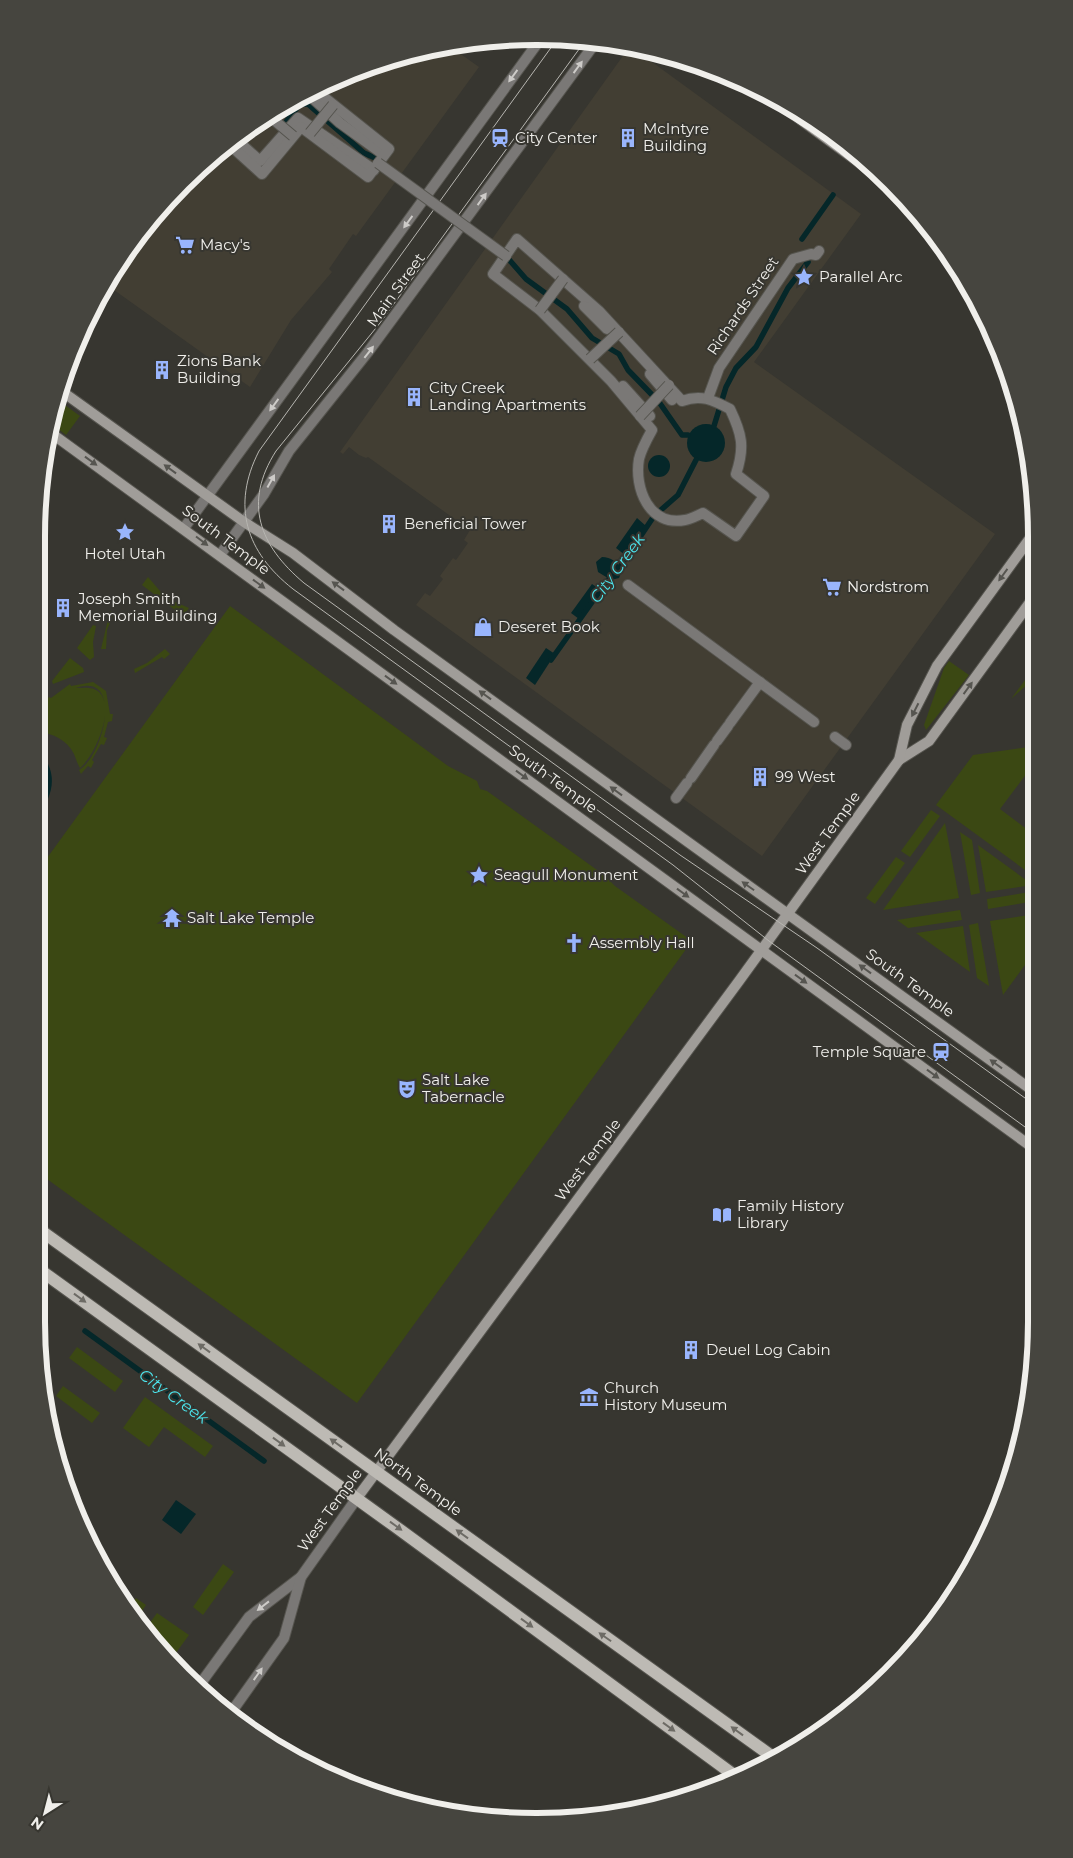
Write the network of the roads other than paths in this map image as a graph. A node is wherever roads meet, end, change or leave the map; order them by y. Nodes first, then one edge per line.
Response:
1 (536, 45) edge
2 (592, 48) edge
3 (321, 95) edge
4 (313, 99) edge
5 (333, 105) junction
6 (274, 121) edge
7 (310, 133) junction
8 (293, 136) junction
9 (241, 144) edge
10 (234, 149) edge
11 (379, 163) junction
12 (514, 244) junction
13 (819, 251) dead end
14 (506, 256) junction
15 (496, 270) junction
16 (563, 279) junction
17 (540, 310) junction
18 (619, 332) junction
19 (590, 359) junction
20 (669, 385) junction
21 (66, 395) edge
22 (708, 398) junction
23 (672, 400) dead end
24 (640, 416) junction
25 (650, 416) dead end
26 (55, 435) edge
27 (207, 496) junction
28 (244, 522) junction
29 (184, 528) junction
30 (1028, 541) edge
31 (220, 555) junction
32 (628, 585) dead end
33 (1028, 605) edge
34 (760, 682) junction
35 (814, 722) dead end
36 (835, 737) dead end
37 (846, 745) dead end
38 (899, 760) junction
39 (676, 798) dead end
40 (788, 914) junction
41 (762, 950) junction
42 (1028, 1087) edge
43 (1028, 1144) edge
44 (45, 1234) edge
45 (45, 1274) edge
46 (376, 1472) junction
47 (357, 1498) junction
48 (301, 1577) junction
49 (202, 1681) edge
50 (234, 1709) edge
51 (769, 1754) edge
52 (731, 1773) edge

1 -> 27 street, Main Street
28 -> 2 street, Main Street
3 - 5 street
4 - 11 street
5 - 7 street, bridge
5 - 11 street
6 - 8 street, bridge
7 - 8 street
7 - 11 street
8 - 10 street
9 - 11 street
11 - 14 street, bridge
12 - 14 street
12 - 16 street
12 - 23 street
13 - 22 street, Richards Street
14 - 15 street
15 - 17 street
15 - 25 street
16 - 17 street, bridge
16 - 18 street
17 - 19 street
18 - 19 street, bridge
18 - 20 street
19 - 24 street
20 - 22 street
20 - 24 street, bridge
27 -> 21 street, South Temple
22 - 24 street
26 -> 29 street, South Temple
27 - 28 street, South Temple
27 - 29 street, Main Street
28 - 31 street, Main Street
40 -> 28 street, South Temple
29 -> 31 street, South Temple
30 -> 38 street, West Temple
31 -> 41 street, South Temple
32 - 34 street
38 -> 33 street, West Temple
34 - 35 street
34 - 39 street
36 - 37 street
38 - 40 street, West Temple
40 - 41 street, West Temple
42 -> 40 street, South Temple
41 -> 43 street, South Temple
41 - 46 street, West Temple
46 -> 44 main road, North Temple
45 -> 47 main road
46 - 47 street, West Temple
51 -> 46 main road, North Temple
47 - 48 street, West Temple
47 -> 52 main road
48 -> 49 street, West Temple
50 -> 48 street, West Temple

